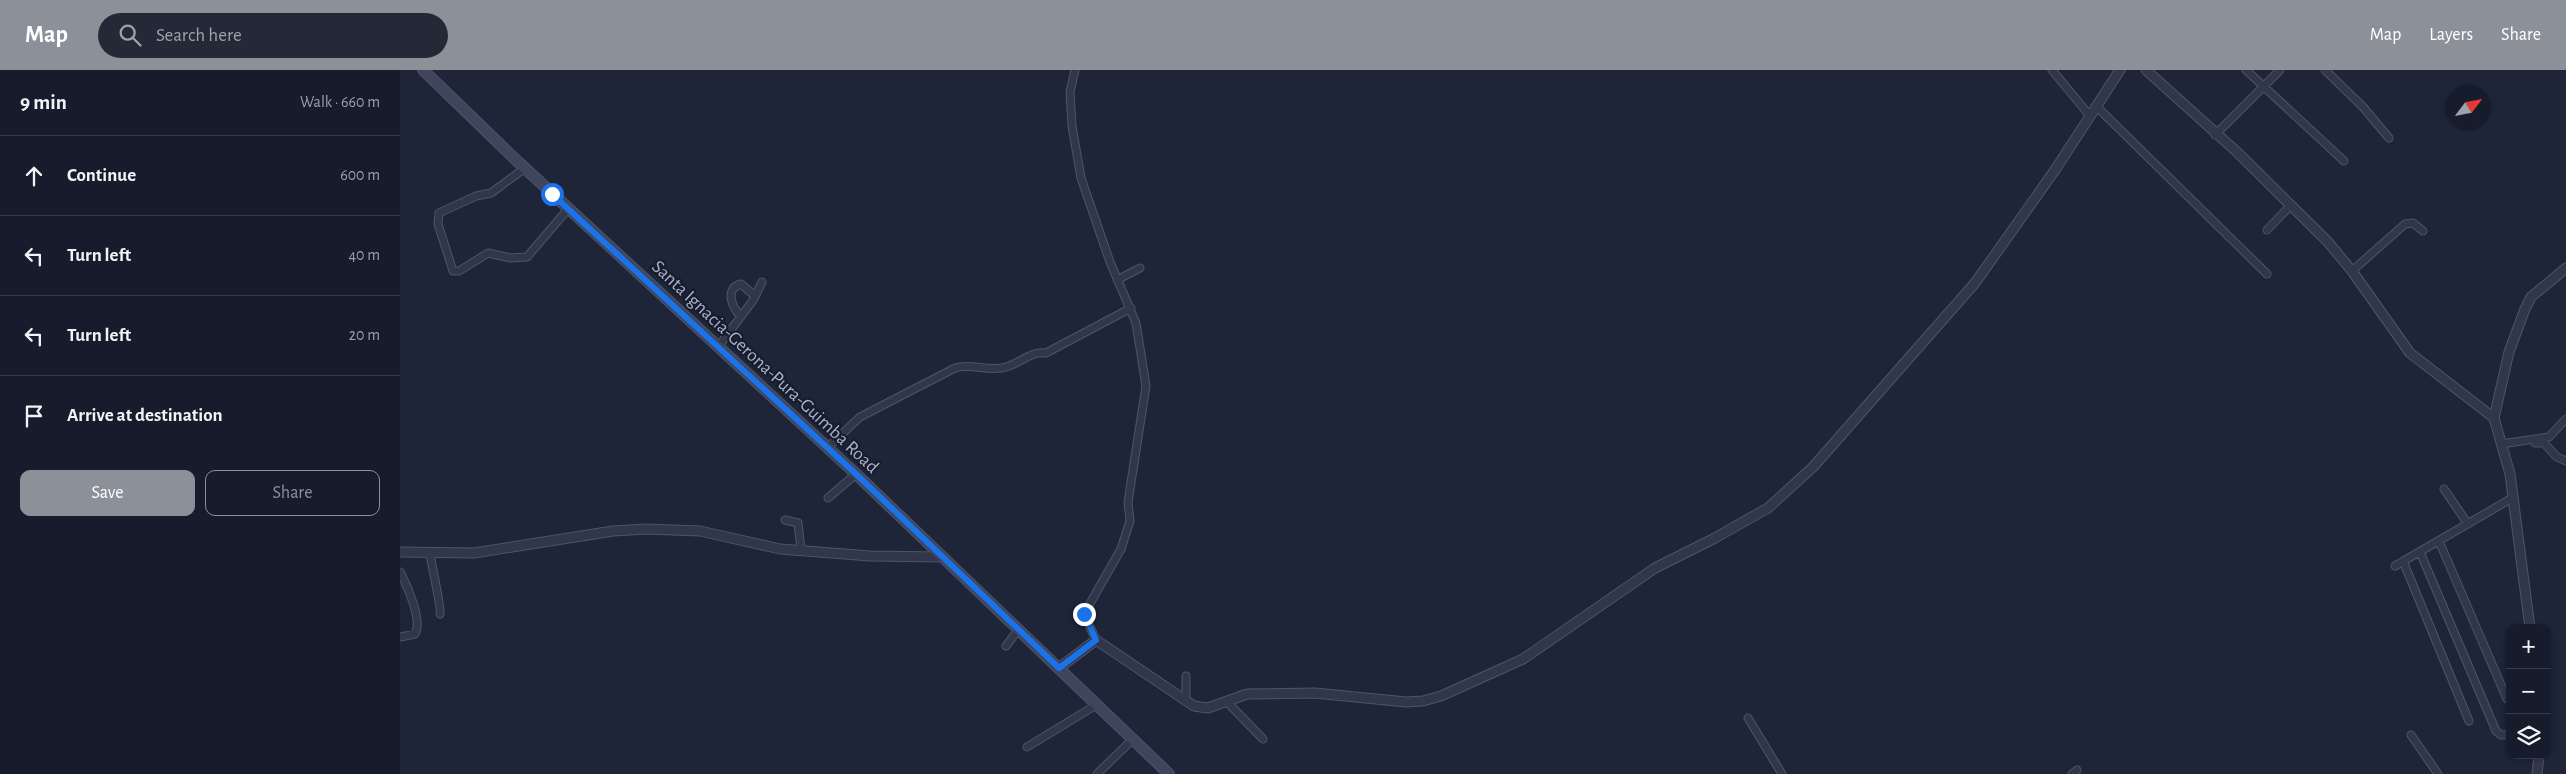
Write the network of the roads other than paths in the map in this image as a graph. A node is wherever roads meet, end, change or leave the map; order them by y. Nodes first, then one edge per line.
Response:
1 (423, 70) edge
2 (1075, 70) edge
3 (2052, 70) edge
4 (2120, 70) edge
5 (2146, 70) edge
6 (2246, 70) edge
7 (2280, 70) edge
8 (2325, 70) edge
9 (2263, 86) junction
10 (2096, 106) junction
11 (2090, 116) junction
12 (2216, 135) junction
13 (2389, 138) dead end
14 (2344, 161) dead end
15 (525, 168) junction
16 (2292, 205) junction
17 (568, 209) junction
18 (2267, 230) dead end
19 (2423, 231) dead end
20 (1140, 268) dead end
21 (2566, 268) edge
22 (2352, 270) junction
23 (2267, 274) dead end
24 (1118, 280) junction
25 (762, 282) dead end
26 (755, 296) junction
27 (1131, 308) junction
28 (741, 316) junction
29 (718, 347) junction
30 (2494, 418) junction
31 (2566, 419) edge
32 (2502, 446) junction
33 (828, 448) junction
34 (2566, 460) edge
35 (856, 474) junction
36 (2444, 489) dead end
37 (2514, 497) junction
38 (828, 498) dead end
39 (785, 520) dead end
40 (2468, 524) junction
41 (2439, 541) junction
42 (801, 550) junction
43 (400, 552) edge
44 (2420, 552) junction
45 (430, 553) junction
46 (941, 557) junction
47 (2404, 561) junction
48 (2395, 566) dead end
49 (400, 572) edge
50 (440, 614) dead end
51 (2530, 624) edge
52 (1018, 630) junction
53 (400, 637) edge
54 (1096, 640) junction
55 (1006, 646) dead end
56 (1059, 668) junction
57 (1186, 676) dead end
58 (2506, 697) edge
59 (1186, 701) junction
60 (1228, 703) junction
61 (1096, 705) junction
62 (1748, 718) dead end
63 (2469, 721) dead end
64 (2411, 735) dead end
65 (2506, 735) edge
66 (1263, 739) dead end
67 (1132, 740) junction
68 (1027, 747) dead end
69 (2539, 759) edge
70 (1097, 774) edge
71 (1168, 774) edge
72 (1782, 774) edge
73 (2438, 774) edge
74 (2537, 774) edge

1 - 15 main road, Santa Ignacia-Gerona-Pura-Guimba Road
2 - 24 street
3 - 11 street
4 - 10 street
5 - 12 street
6 - 9 street
7 - 9 street
8 - 13 street
9 - 12 street
9 - 14 street
10 - 11 street
10 - 23 street
11 - 60 street
12 - 16 street
15 - 17 main road, Santa Ignacia-Gerona-Pura-Guimba Road
15 - 17 street
16 - 18 street
16 - 22 street
17 - 29 main road, Santa Ignacia-Gerona-Pura-Guimba Road
19 - 22 street
20 - 24 street
21 - 30 street
22 - 30 street
24 - 27 street
25 - 26 street
26 - 28 street
26 - 28 street
27 - 33 street
27 - 54 street
28 - 29 street
29 - 33 main road, Santa Ignacia-Gerona-Pura-Guimba Road
30 - 32 street
31 - 32 street
32 - 34 street
32 - 37 street
33 - 35 main road, Santa Ignacia-Gerona-Pura-Guimba Road
35 - 38 street
35 - 46 main road, Santa Ignacia-Gerona-Pura-Guimba Road
36 - 40 street
37 - 40 street
37 - 51 street
39 - 42 street
40 - 41 street
41 - 44 street
41 - 58 street
42 - 45 street
42 - 46 street
43 - 45 street
44 - 47 street
44 - 65 street
45 - 50 street
46 - 52 main road, Santa Ignacia-Gerona-Pura-Guimba Road
47 - 48 street
47 - 63 street
49 - 53 street
52 - 55 street
52 - 56 main road, Santa Ignacia-Gerona-Pura-Guimba Road
54 - 56 street
54 - 59 street
56 - 61 main road, Santa Ignacia-Gerona-Pura-Guimba Road
57 - 59 street
59 - 60 street
60 - 66 street
61 - 67 main road, Santa Ignacia-Gerona-Pura-Guimba Road
61 - 68 street
62 - 72 street
64 - 73 street
67 - 70 street
67 - 71 main road, Santa Ignacia-Gerona-Pura-Guimba Road
69 - 74 street

